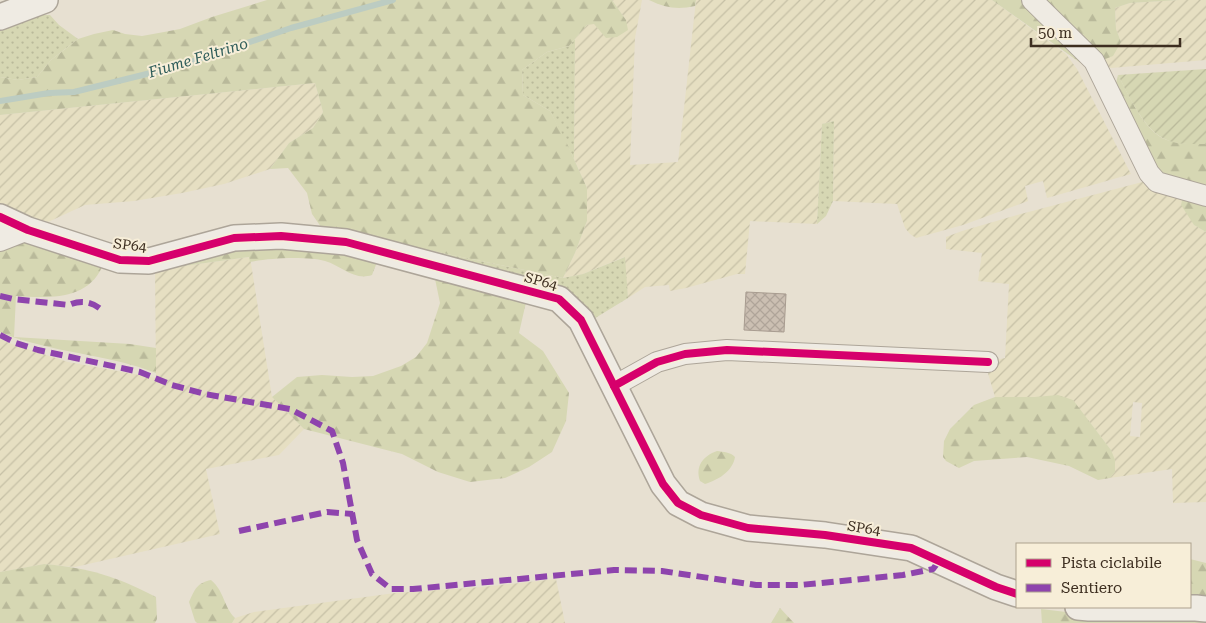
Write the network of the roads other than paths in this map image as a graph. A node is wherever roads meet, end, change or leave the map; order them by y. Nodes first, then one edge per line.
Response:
1 (45, 0) edge
2 (1032, 0) edge
3 (0, 17) edge
4 (1206, 196) edge
5 (0, 217) edge
6 (28, 230) junction
7 (0, 240) edge
8 (988, 362) dead end
9 (614, 386) junction
10 (1016, 594) edge
11 (1089, 608) edge
12 (1191, 608) edge
13 (1191, 608) edge
14 (1206, 609) edge

1 - 3 street
2 - 4 street
5 - 6 street, SP64
6 - 7 street
6 - 9 street, SP64
8 - 9 street
9 - 10 street, SP64
11 - 13 street
12 - 14 street

